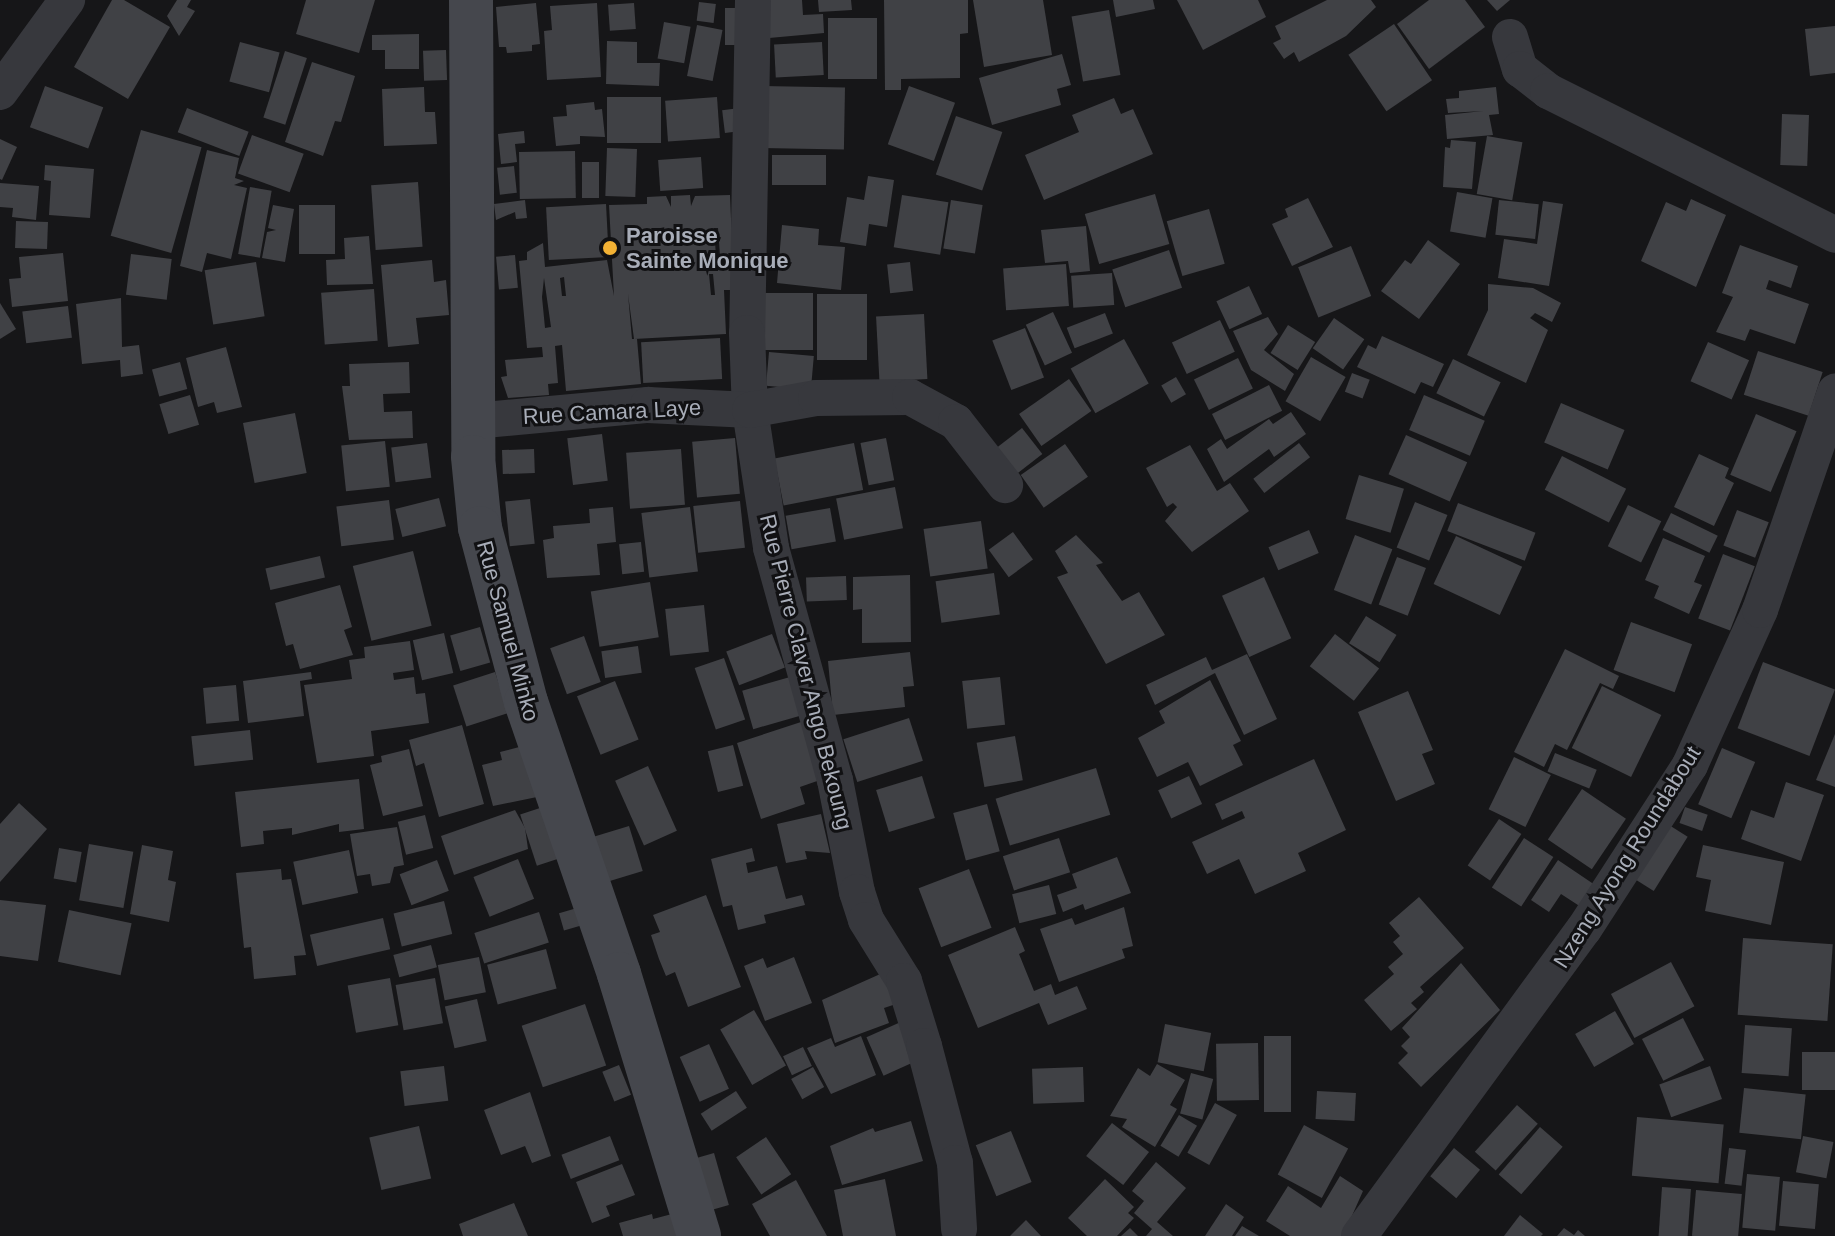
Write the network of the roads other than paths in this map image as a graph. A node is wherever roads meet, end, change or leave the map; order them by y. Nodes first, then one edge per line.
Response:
1 (67, 0) edge
2 (471, 0) edge
3 (753, 0) edge
4 (1510, 37) dead end
5 (0, 92) edge
6 (1835, 235) edge
7 (1835, 392) edge
8 (750, 410) junction
9 (474, 421) junction
10 (1005, 485) dead end
11 (959, 1229) dead end
12 (699, 1236) edge
13 (1359, 1236) edge

1 - 5 street
2 - 9 street, Rue Samuel Minko
3 - 8 street, Rue Pierre Claver Ango Bekoung
4 - 6 street
7 - 13 street, Nzeng Ayong Roundabout
8 - 9 street, Rue Camara Laye
8 - 10 street, Rue Camara Laye
8 - 11 street, Rue Pierre Claver Ango Bekoung
9 - 12 street, Rue Samuel Minko

